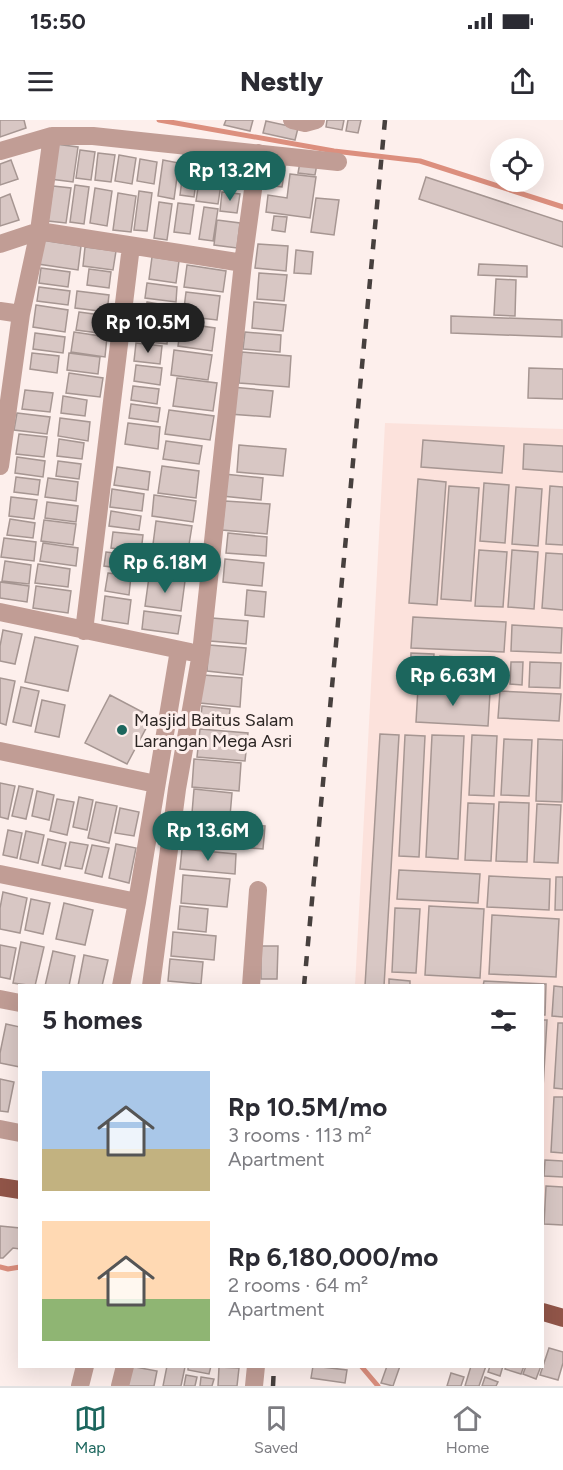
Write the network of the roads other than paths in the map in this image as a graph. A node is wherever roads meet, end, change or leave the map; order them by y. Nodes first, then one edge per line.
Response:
1 (292, 120) edge
2 (316, 120) edge
3 (52, 136) junction
4 (0, 152) edge
5 (258, 153) junction
6 (338, 162) dead end
7 (39, 231) junction
8 (0, 244) edge
9 (132, 246) junction
10 (243, 263) junction
11 (0, 311) edge
12 (21, 314) junction
13 (4, 408) edge
14 (0, 466) edge
15 (0, 612) edge
16 (84, 631) junction
17 (179, 650) junction
18 (201, 653) junction
19 (0, 751) edge
20 (156, 783) junction
21 (0, 874) edge
22 (258, 890) dead end
23 (137, 902) junction
24 (122, 981) edge
25 (152, 984) edge
26 (251, 984) edge
27 (0, 999) edge
28 (18, 1003) edge
29 (0, 1129) edge
30 (18, 1133) edge
31 (0, 1187) edge
32 (18, 1190) edge
33 (544, 1312) edge
34 (563, 1318) edge
35 (84, 1368) edge
36 (124, 1368) edge
37 (256, 1368) edge
38 (80, 1386) edge
39 (120, 1386) edge
40 (254, 1386) edge

1 - 2 street
3 - 4 street
3 - 5 street
3 - 7 street
5 - 6 street
5 - 10 street
7 - 8 street
7 - 9 street
7 - 12 street
9 - 10 street
9 - 16 street
10 - 18 street
11 - 12 street
12 - 13 street
13 - 14 street
15 - 16 street
16 - 17 street
17 - 18 street
17 - 20 street
18 - 25 street
19 - 20 street
20 - 23 street
21 - 23 street
22 - 26 street
23 - 24 street
24 - 25 street
27 - 28 street
29 - 30 street
31 - 32 main road
33 - 34 main road
35 - 38 street
36 - 39 street
37 - 40 street

